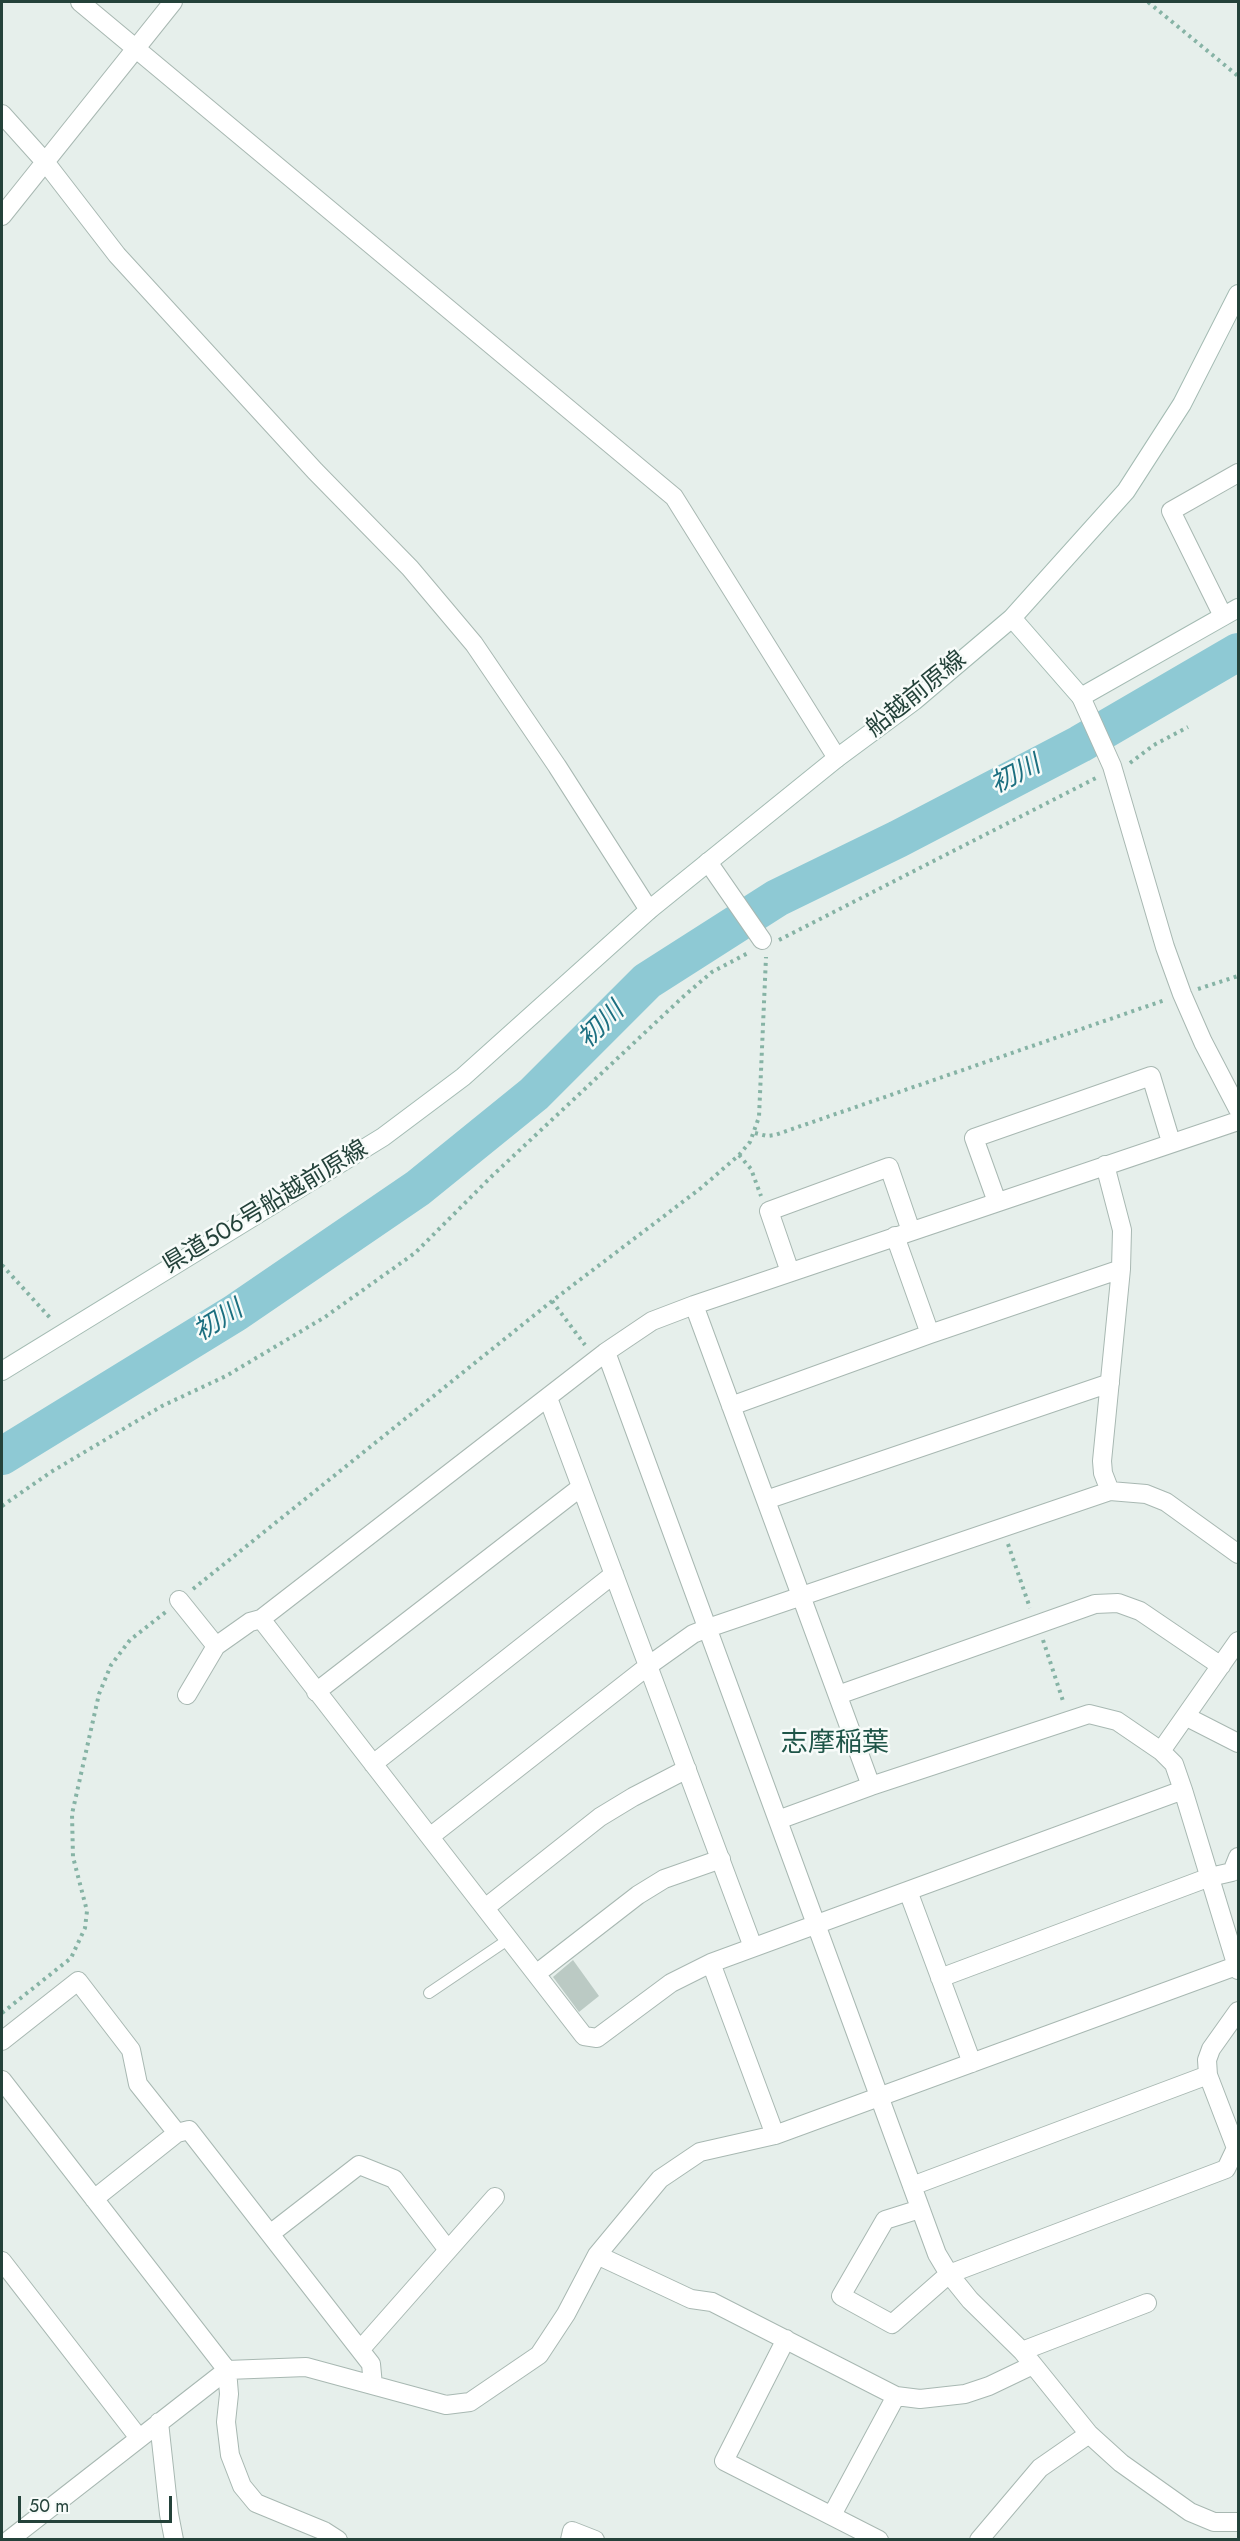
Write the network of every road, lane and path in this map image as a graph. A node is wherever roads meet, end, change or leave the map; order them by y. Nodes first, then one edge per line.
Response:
1 (80, 2) edge
2 (173, 2) edge
3 (1148, 2) edge
4 (137, 47) junction
5 (1239, 76) edge
6 (2, 114) edge
7 (46, 163) junction
8 (2, 216) edge
9 (1239, 294) edge
10 (1239, 474) edge
11 (1231, 612) edge
12 (1012, 618) junction
13 (1081, 697) junction
14 (1188, 727) dead end
15 (837, 759) junction
16 (1112, 769) junction
17 (708, 862) junction
18 (649, 910) junction
19 (763, 944) junction
20 (1239, 976) edge
21 (1182, 994) junction
22 (518, 1028) joint
23 (1239, 1109) edge
24 (1239, 1121) edge
25 (757, 1133) junction
26 (1171, 1142) junction
27 (741, 1157) junction
28 (1105, 1165) junction
29 (997, 1202) junction
30 (769, 1211) junction
31 (903, 1233) junction
32 (2, 1265) edge
33 (1121, 1269) junction
34 (790, 1272) junction
35 (552, 1302) junction
36 (694, 1305) junction
37 (62, 1332) junction
38 (930, 1334) junction
39 (601, 1356) junction
40 (2, 1371) edge
41 (1110, 1383) junction
42 (548, 1398) junction
43 (731, 1406) junction
44 (581, 1487) junction
45 (1110, 1491) junction
46 (766, 1500) junction
47 (2, 1506) edge
48 (1239, 1554) edge
49 (614, 1574) junction
50 (802, 1598) junction
51 (182, 1604) junction
52 (261, 1618) junction
53 (708, 1628) junction
54 (1239, 1641) edge
55 (216, 1646) junction
56 (648, 1666) junction
57 (1221, 1666) junction
58 (316, 1692) junction
59 (187, 1695) dead end
60 (838, 1695) junction
61 (1187, 1717) junction
62 (1239, 1743) edge
63 (1161, 1751) junction
64 (373, 1764) junction
65 (687, 1769) junction
66 (871, 1785) junction
67 (1183, 1790) junction
68 (778, 1820) junction
69 (431, 1836) junction
70 (1239, 1857) edge
71 (721, 1859) junction
72 (1210, 1877) junction
73 (908, 1891) junction
74 (485, 1908) junction
75 (817, 1925) junction
76 (509, 1939) junction
77 (753, 1947) junction
78 (711, 1963) junction
79 (1237, 1968) edge
80 (536, 1974) junction
81 (940, 1978) junction
82 (429, 1993) dead end
83 (1239, 2011) edge
84 (2, 2013) edge
85 (2, 2041) edge
86 (972, 2063) junction
87 (1208, 2075) junction
88 (2, 2080) edge
89 (880, 2097) junction
90 (177, 2133) junction
91 (775, 2135) junction
92 (912, 2186) junction
93 (495, 2197) dead end
94 (94, 2199) junction
95 (920, 2209) junction
96 (270, 2234) junction
97 (448, 2250) junction
98 (597, 2255) junction
99 (2, 2261) edge
100 (949, 2274) junction
101 (1147, 2303) dead end
102 (786, 2339) junction
103 (360, 2350) junction
104 (1027, 2358) junction
105 (227, 2370) junction
106 (373, 2385) junction
107 (896, 2396) junction
108 (159, 2422) junction
109 (1089, 2434) junction
110 (139, 2438) junction
111 (832, 2515) junction
112 (1239, 2522) edge
113 (9, 2540) edge
114 (174, 2540) edge
115 (338, 2540) edge
116 (570, 2540) edge
117 (595, 2540) edge
118 (879, 2540) edge
119 (979, 2540) edge

1 - 4 street
2 - 4 street
3 - 5 path
4 - 7 street
4 - 15 street
6 - 7 street
7 - 8 street
7 - 18 street
9 - 12 street, 船越前原線
10 - 11 street
11 - 13 street
12 - 13 street
12 - 15 street, 船越前原線
13 - 16 street
14 - 16 path
15 - 17 street, 船越前原線
16 - 19 path
16 - 21 street
17 - 18 street, 船越前原線
17 - 19 street
18 - 22 street, 船越前原線
19 - 25 path
19 - 47 path
20 - 21 path
21 - 23 street
21 - 25 path
22 - 37 street, 県道506号船越前原線
24 - 26 street
25 - 27 path
26 - 28 street
26 - 29 street
27 - 30 path
27 - 35 path
28 - 29 street
28 - 33 street
29 - 31 street
30 - 31 street
30 - 34 street
31 - 34 street
31 - 38 street
32 - 37 path
33 - 38 street
33 - 41 street
34 - 36 street
35 - 39 path
35 - 51 path
36 - 39 street
36 - 43 street
37 - 40 street, 県道506号船越前原線
38 - 43 street
39 - 42 street
39 - 53 street
41 - 45 street
41 - 46 street
42 - 44 street
42 - 52 street
43 - 46 street
44 - 49 street
44 - 58 street
45 - 48 street
45 - 50 street
46 - 50 street
49 - 56 street
49 - 64 street
50 - 53 street
50 - 60 street
51 - 55 street
51 - 84 path
52 - 55 street
52 - 58 street
53 - 56 street
53 - 68 street
54 - 57 street
55 - 59 street
56 - 65 street
56 - 69 street
57 - 60 street
57 - 61 street
58 - 64 street
60 - 66 street
61 - 62 street
61 - 63 street
63 - 66 street
63 - 67 street
64 - 69 street
65 - 71 street
65 - 74 street
66 - 68 street
67 - 72 street
67 - 73 street
68 - 75 street
69 - 74 street
70 - 72 street
71 - 77 street
71 - 80 street
72 - 79 street
72 - 81 street
73 - 75 street
73 - 81 street
74 - 76 street
75 - 77 street
75 - 89 street
76 - 80 street
76 - 82 lane
77 - 78 street
78 - 80 street
78 - 91 street
79 - 86 street
81 - 86 street
83 - 87 street
85 - 90 street
86 - 89 street
87 - 92 street
87 - 100 street
88 - 94 street
89 - 91 street
89 - 92 street
90 - 94 street
90 - 96 street
91 - 98 street
92 - 95 street
93 - 97 street
94 - 105 street
95 - 100 street
95 - 100 street
96 - 97 street
96 - 103 street
97 - 103 street
98 - 102 street
98 - 106 street
99 - 110 street
100 - 104 street
101 - 104 street
102 - 107 street
102 - 111 street
103 - 106 street
104 - 107 street
104 - 109 street
105 - 106 street
105 - 108 street
105 - 115 street
107 - 111 street
108 - 110 street
108 - 114 street
109 - 112 street
109 - 119 street
110 - 113 street
111 - 118 street
116 - 117 street

